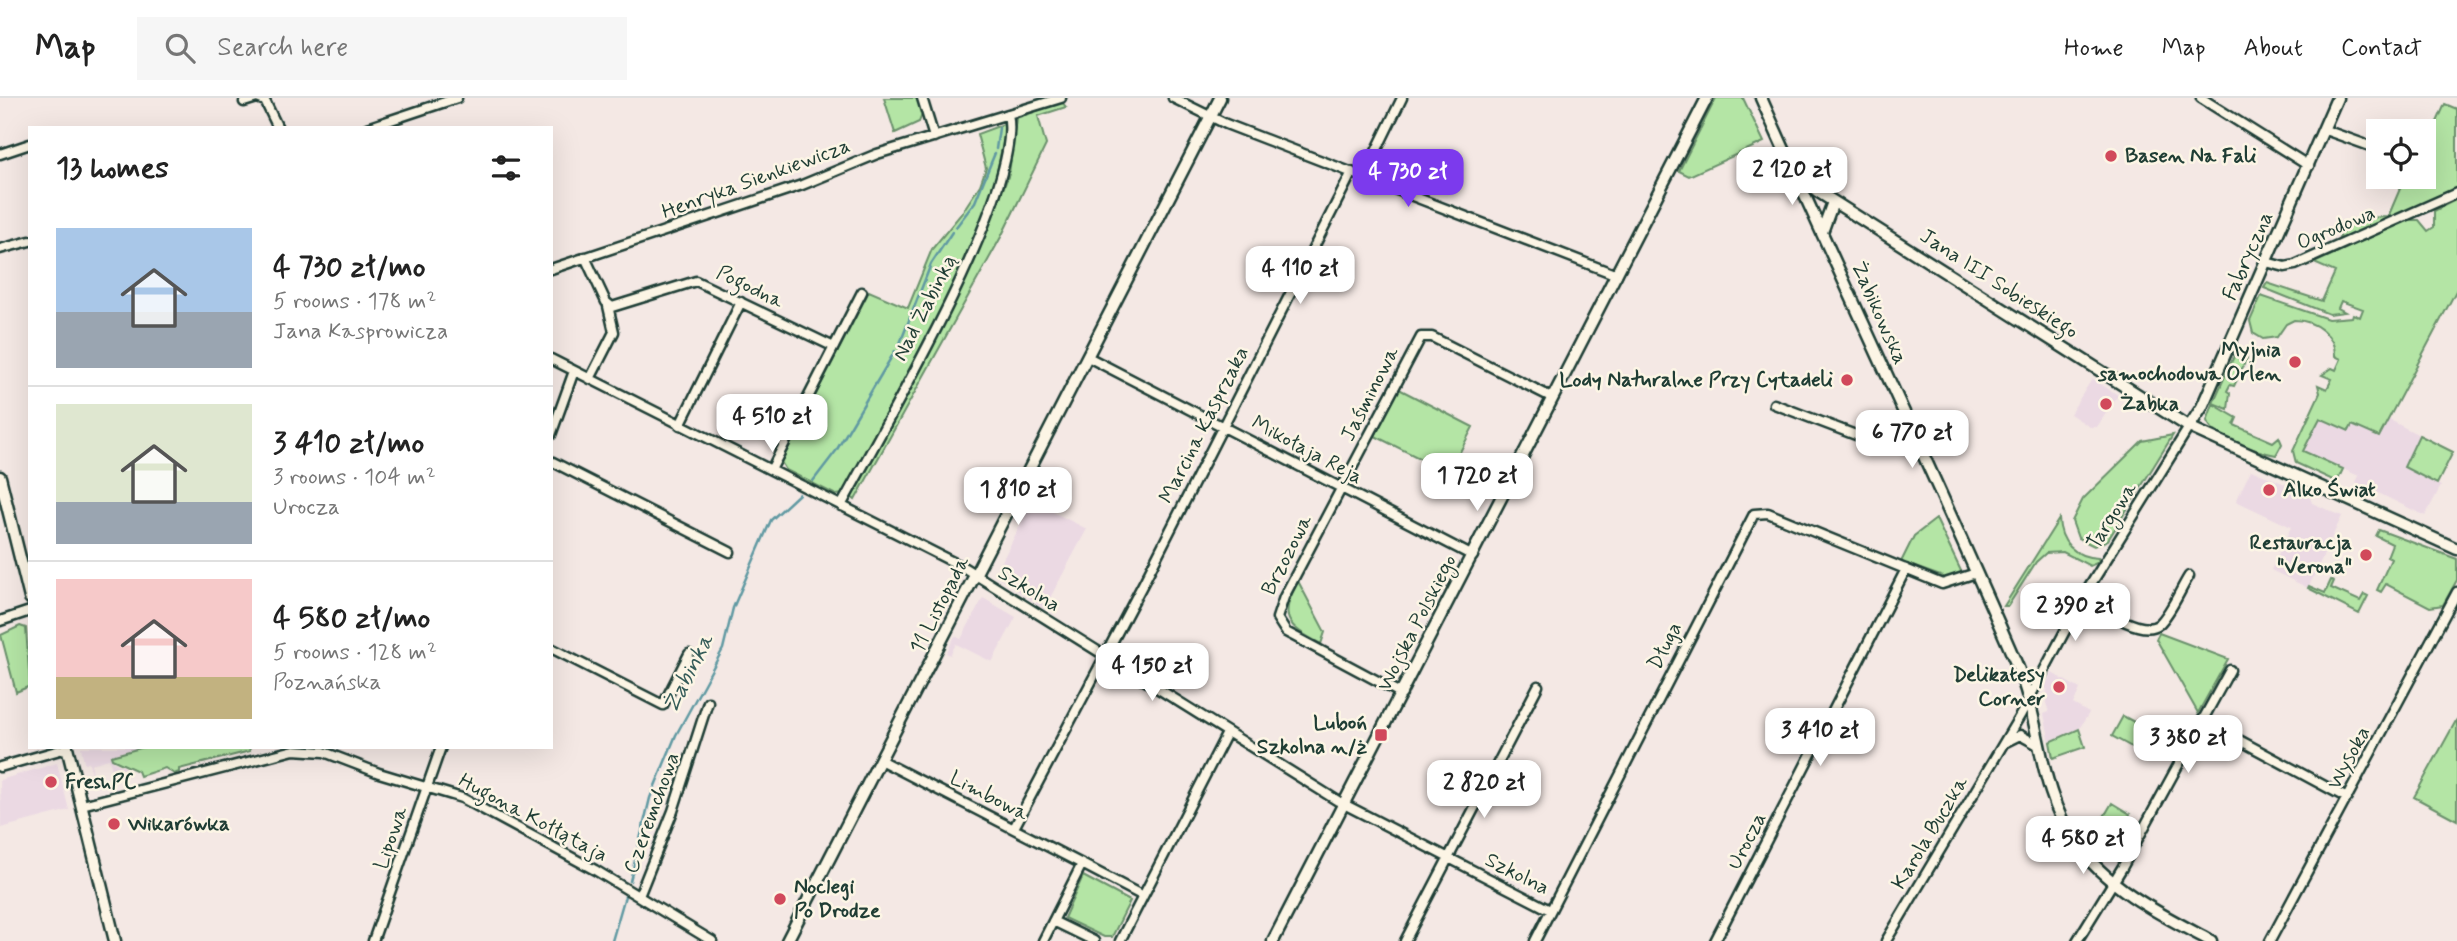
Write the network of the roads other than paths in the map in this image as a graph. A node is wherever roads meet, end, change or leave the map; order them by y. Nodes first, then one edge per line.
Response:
1 (257, 98) edge
2 (457, 98) edge
3 (922, 98) edge
4 (1060, 98) edge
5 (1173, 98) edge
6 (1220, 98) edge
7 (1402, 98) edge
8 (1707, 98) edge
9 (1761, 98) edge
10 (2201, 98) edge
11 (2337, 98) edge
12 (244, 102) dead end
13 (1008, 114) junction
14 (1210, 117) junction
15 (277, 126) edge
16 (373, 126) edge
17 (2325, 130) junction
18 (934, 137) junction
19 (28, 145) edge
20 (2366, 145) edge
21 (0, 153) edge
22 (2309, 166) junction
23 (1792, 167) junction
24 (1352, 172) junction
25 (1364, 176) junction
26 (2457, 193) edge
27 (1833, 202) junction
28 (1822, 233) junction
29 (28, 242) edge
30 (0, 250) edge
31 (586, 257) junction
32 (2266, 262) junction
33 (553, 268) edge
34 (1617, 275) junction
35 (862, 292) dead end
36 (741, 302) junction
37 (608, 306) junction
38 (834, 347) junction
39 (1088, 357) junction
40 (553, 360) edge
41 (574, 371) junction
42 (590, 379) junction
43 (1553, 398) junction
44 (1774, 404) dead end
45 (681, 425) junction
46 (1223, 426) junction
47 (2189, 427) junction
48 (553, 429) edge
49 (1912, 433) junction
50 (553, 462) edge
51 (771, 470) junction
52 (0, 477) edge
53 (1340, 488) junction
54 (841, 506) junction
55 (2457, 549) edge
56 (730, 552) dead end
57 (1473, 556) junction
58 (1906, 569) junction
59 (1976, 573) junction
60 (976, 576) junction
61 (2189, 576) dead end
62 (28, 590) edge
63 (2457, 592) edge
64 (2083, 597) junction
65 (28, 612) edge
66 (0, 621) edge
67 (553, 649) edge
68 (690, 654) dead end
69 (1105, 656) junction
70 (2230, 670) dead end
71 (1538, 686) dead end
72 (1402, 694) junction
73 (2029, 699) junction
74 (708, 702) dead end
75 (2202, 720) junction
76 (1227, 733) junction
77 (2004, 743) junction
78 (2038, 745) junction
79 (63, 749) edge
80 (67, 749) edge
81 (440, 749) edge
82 (880, 760) junction
83 (0, 766) edge
84 (427, 787) junction
85 (2347, 798) junction
86 (1344, 804) junction
87 (82, 805) junction
88 (1014, 828) junction
89 (1448, 859) junction
90 (1082, 864) junction
91 (2113, 882) junction
92 (639, 896) junction
93 (1143, 896) junction
94 (1550, 910) junction
95 (1053, 921) junction
96 (115, 941) edge
97 (373, 941) edge
98 (712, 941) edge
99 (787, 941) edge
100 (1042, 941) edge
101 (1094, 941) edge
102 (1120, 941) edge
103 (1273, 941) edge
104 (1405, 941) edge
105 (1535, 941) edge
106 (1715, 941) edge
107 (1886, 941) edge
108 (2077, 941) edge
109 (2211, 941) edge
110 (2270, 941) edge

1 - 12 street
1 - 15 street
2 - 16 street
3 - 18 street
4 - 13 street, Henryka Sienkiewicza
5 - 14 street
6 - 14 street, 11 Listopada
7 - 25 street
8 - 34 street, Wojska Polskiego
9 - 23 street, Żabikowska
10 - 22 street
11 - 17 street, Fabryczna
13 - 18 street, Henryka Sienkiewicza
13 - 54 street, Nad Żabinką
14 - 24 street
14 - 39 street, 11 Listopada
17 - 20 street
17 - 22 street, Fabryczna
18 - 31 street, Henryka Sienkiewicza
19 - 21 street
22 - 32 street, Fabryczna
23 - 27 street, Jana III Sobieskiego
23 - 28 street, Żabikowska
24 - 25 street
24 - 46 street, Marcina Kasprzaka
25 - 34 street
26 - 32 street, Ogrodowa
27 - 28 street
27 - 47 street, Jana III Sobieskiego
28 - 49 street, Żabikowska
29 - 30 street
31 - 33 street, Henryka Sienkiewicza
31 - 37 street
32 - 47 street, Fabryczna
34 - 43 street, Wojska Polskiego
35 - 38 street
36 - 37 street, Pogodna
36 - 38 street, Pogodna
36 - 45 street
37 - 42 street
38 - 51 street
39 - 46 street, Mikołaja Reja
39 - 60 street, 11 Listopada
40 - 41 street, Szkolna
41 - 42 street, Szkolna
41 - 48 street
42 - 45 street, Szkolna
43 - 53 street, Jaśminowa
43 - 57 street, Wojska Polskiego
44 - 49 street
45 - 51 street, Szkolna
46 - 53 street, Mikołaja Reja
46 - 69 street, Marcina Kasprzaka
47 - 55 street, Jana III Sobieskiego
47 - 64 street, Targowa
49 - 59 street, Żabikowska
50 - 56 street
51 - 54 street, Szkolna
52 - 62 street
53 - 57 street, Mikołaja Reja
53 - 72 street, Brzozowa
54 - 60 street, Szkolna
57 - 72 street, Wojska Polskiego
58 - 59 street, Długa
58 - 94 street, Długa
58 - 106 street, Urocza
59 - 73 street, Żabikowska
60 - 69 street, Szkolna
60 - 82 street, 11 Listopada
61 - 64 street
63 - 85 street, Wysoka
64 - 73 street, Targowa
65 - 66 street
67 - 68 street
69 - 76 street, Szkolna
69 - 88 street, Marcina Kasprzaka
70 - 75 street
71 - 89 street
72 - 86 street, Wojska Polskiego
73 - 77 street, Karola Buczka
73 - 78 street, Żabikowska
74 - 92 street, Czeremchowa
75 - 85 street
75 - 91 street
76 - 86 street, Szkolna
76 - 93 street
77 - 78 street
77 - 107 street, Karola Buczka
78 - 91 street, Żabikowska
79 - 83 street
80 - 87 street
81 - 84 street, Lipowa
82 - 88 street, Limbowa
82 - 99 street, 11 Listopada
84 - 87 street, Hugona Kołłątaja
84 - 92 street, Hugona Kołłątaja
84 - 97 street, Lipowa
85 - 110 street, Wysoka
86 - 89 street, Szkolna
86 - 103 street, Wojska Polskiego
87 - 96 street
88 - 90 street, Limbowa
89 - 94 street, Szkolna
89 - 104 street
90 - 93 street, Limbowa
90 - 95 street
91 - 108 street
91 - 109 street, Żabikowska
92 - 98 street, Hugona Kołłątaja
93 - 102 street
94 - 105 street, Długa
95 - 100 street
95 - 101 street

